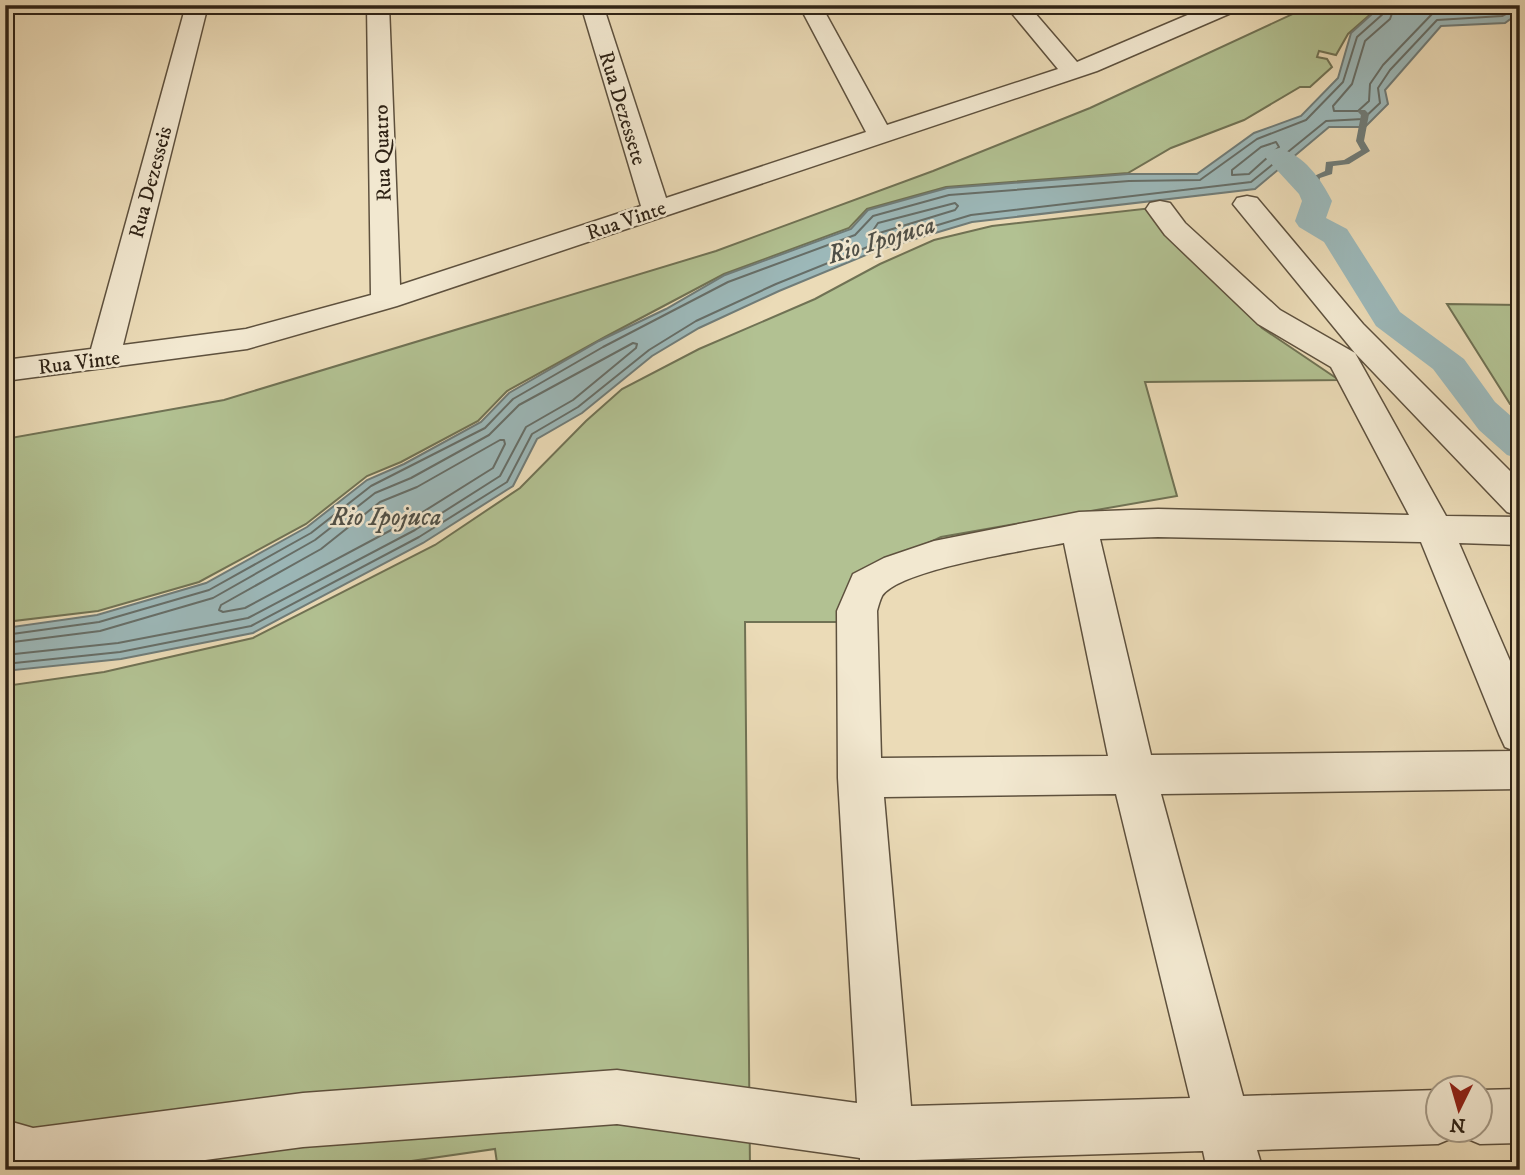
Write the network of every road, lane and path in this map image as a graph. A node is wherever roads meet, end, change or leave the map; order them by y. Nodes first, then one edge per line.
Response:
1 (197, 5) edge
2 (377, 5) edge
3 (592, 5) edge
4 (810, 5) edge
5 (1016, 5) edge
6 (1230, 5) edge
7 (1072, 71) junction
8 (880, 135) junction
9 (1247, 204) dead end
10 (1160, 209) dead end
11 (656, 210) junction
12 (386, 300) junction
13 (104, 359) junction
14 (5, 371) edge
15 (1520, 503) edge
16 (1079, 526) junction
17 (1434, 528) junction
18 (1520, 531) edge
19 (1520, 734) edge
20 (1520, 770) edge
21 (1134, 776) junction
22 (860, 778) junction
23 (1520, 1116) edge
24 (1494, 1117) edge
25 (1424, 1120) edge
26 (1229, 1146) edge
27 (5, 1147) edge
28 (887, 1152) edge

1 - 13 street, Rua Dezesseis
2 - 12 street, Rua Quatro
3 - 11 street, Rua Dezessete
4 - 8 street
5 - 7 street
6 - 7 street, Rua Vinte
7 - 8 street, Rua Vinte
8 - 11 street, Rua Vinte
9 - 15 street
10 - 17 street
11 - 12 street, Rua Vinte
12 - 13 street, Rua Vinte
13 - 14 street, Rua Vinte
16 - 17 street
16 - 21 street
16 - 22 street
17 - 18 street
17 - 19 street
20 - 21 street
21 - 22 street
21 - 26 street
22 - 28 street
23 - 24 street
25 - 26 street
26 - 28 street
27 - 28 street

